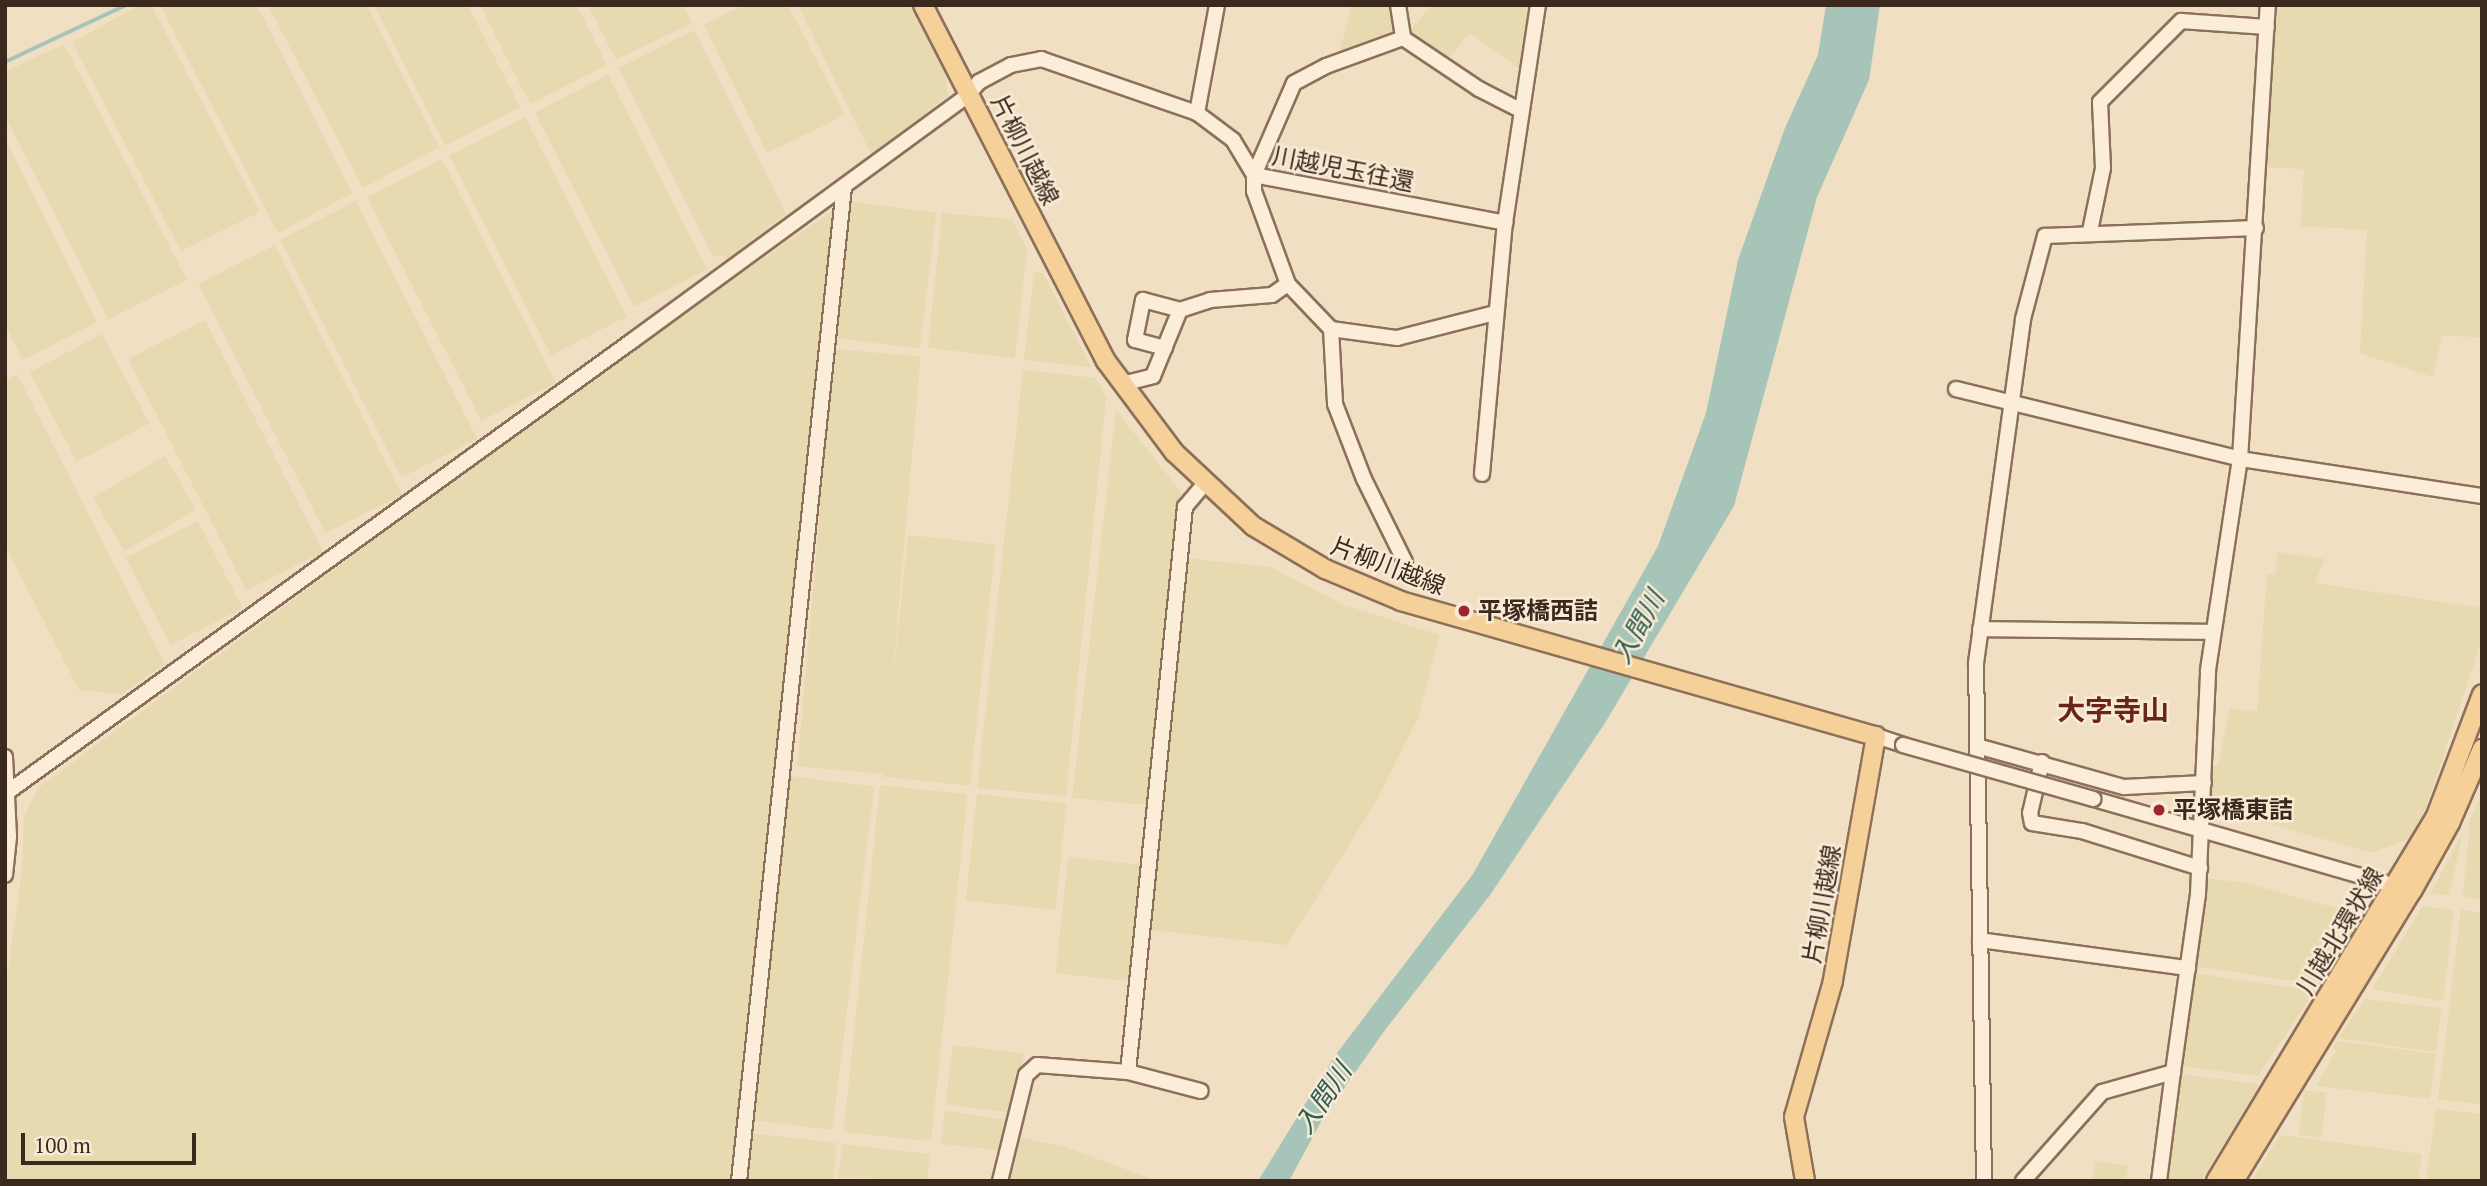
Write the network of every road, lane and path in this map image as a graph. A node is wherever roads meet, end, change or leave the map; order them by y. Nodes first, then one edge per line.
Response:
1 (923, 5) edge
2 (1217, 5) edge
3 (1398, 5) edge
4 (1538, 5) edge
5 (2268, 5) edge
6 (2267, 27) junction
7 (1403, 38) junction
8 (968, 95) junction
9 (1522, 111) junction
10 (1197, 113) junction
11 (1255, 175) junction
12 (844, 187) junction
13 (1505, 223) junction
14 (2256, 228) junction
15 (2090, 231) junction
16 (1287, 284) junction
17 (1180, 310) junction
18 (1495, 313) junction
19 (1331, 330) junction
20 (1165, 348) junction
21 (1122, 384) junction
22 (1956, 389) dead end
23 (2013, 403) junction
24 (2240, 459) junction
25 (1482, 474) dead end
26 (1204, 484) junction
27 (2482, 496) edge
28 (1405, 562) dead end
29 (1980, 629) junction
30 (2212, 632) junction
31 (2482, 694) edge
32 (1876, 736) junction
33 (1977, 746) junction
34 (2482, 749) edge
35 (5, 757) edge
36 (2042, 762) junction
37 (2204, 783) junction
38 (6, 794) edge
39 (2202, 831) junction
40 (2200, 868) junction
41 (5, 875) edge
42 (2404, 889) junction
43 (1980, 940) junction
44 (2188, 968) junction
45 (1128, 1072) junction
46 (2173, 1072) junction
47 (1201, 1091) dead end
48 (739, 1181) edge
49 (1000, 1181) edge
50 (1805, 1181) edge
51 (1984, 1181) edge
52 (2023, 1181) edge
53 (2159, 1181) edge
54 (2216, 1181) edge
55 (2234, 1181) edge

1 - 8 main road, 片柳川越線
2 - 10 street
3 - 7 street
4 - 9 street
5 - 6 street
6 - 14 street
6 - 15 street
7 - 9 street
7 - 11 street
8 - 10 street, 川越児玉往還
8 - 12 street, 川越児玉往還
8 - 21 main road, 片柳川越線
9 - 13 street
10 - 11 street, 川越児玉往還
11 - 13 street, 川越児玉往還
11 - 16 street
12 - 38 street, 川越児玉往還
12 - 48 street
13 - 18 street
14 - 15 street
14 - 24 street
15 - 23 street
16 - 17 street
16 - 19 street
17 - 20 street
17 - 20 street
18 - 19 street
18 - 25 street
19 - 28 street
20 - 21 street
21 - 26 main road, 片柳川越線
22 - 23 street
23 - 24 street
23 - 29 street
24 - 27 street
24 - 30 street
26 - 32 main road, 片柳川越線
26 - 45 street
29 - 30 street
29 - 33 street
30 - 37 street
31 - 42 main road, 川越北環状線
32 - 39 street, bridge
32 - 50 main road, 片柳川越線
33 - 36 street
33 - 43 street
34 - 42 main road, 川越北環状線
35 - 38 street
36 - 37 street
36 - 40 street
37 - 39 street
38 - 41 street
39 - 40 street
39 - 42 street
40 - 44 street
42 - 54 main road, 川越北環状線
42 - 55 main road, 川越北環状線
43 - 44 street
43 - 51 street
44 - 46 street
45 - 47 street
45 - 49 street
46 - 52 street
46 - 53 street

